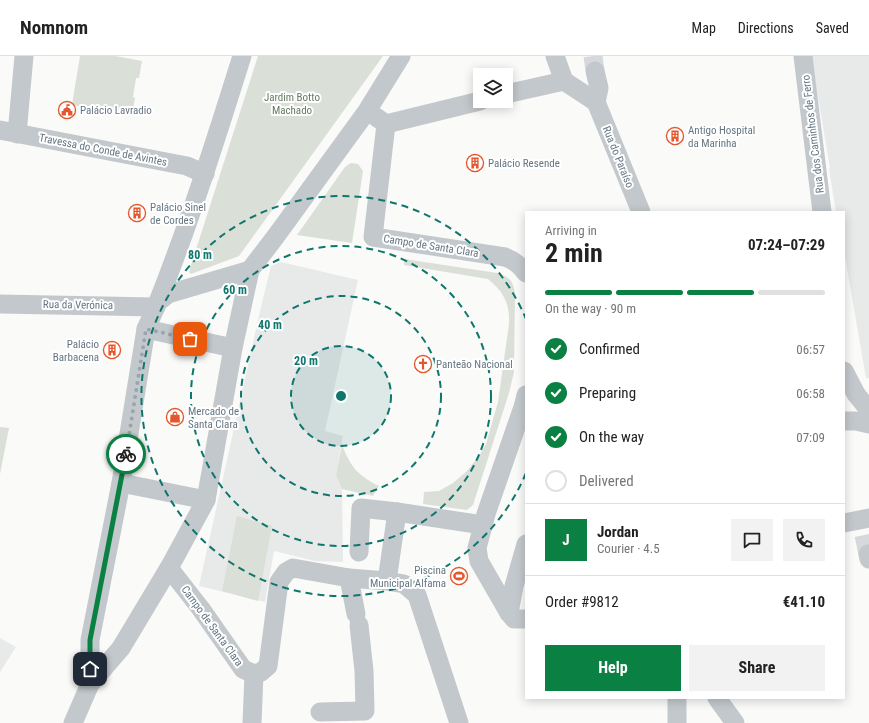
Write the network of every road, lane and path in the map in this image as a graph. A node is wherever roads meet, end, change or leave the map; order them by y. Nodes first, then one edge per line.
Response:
1 (24, 56) edge
2 (242, 56) edge
3 (401, 56) edge
4 (555, 56) edge
5 (803, 56) edge
6 (595, 71) tunnel mouth
7 (564, 81) junction
8 (513, 92) edge
9 (473, 102) edge
10 (596, 102) junction
11 (367, 111) junction
12 (386, 124) junction
13 (8, 132) edge
14 (205, 174) junction
15 (641, 211) edge
16 (822, 211) edge
17 (250, 270) junction
18 (525, 272) edge
19 (0, 304) edge
20 (157, 304) junction
21 (146, 329) junction
22 (233, 348) junction
23 (846, 374) edge
24 (525, 399) edge
25 (869, 410) edge
26 (845, 421) edge
27 (869, 424) edge
28 (121, 483) junction
29 (206, 500) junction
30 (397, 512) junction
31 (483, 525) junction
32 (525, 548) edge
33 (360, 552) dead end
34 (169, 568) junction
35 (349, 578) junction
36 (387, 582) junction
37 (518, 616) edge
38 (254, 674) junction
39 (90, 684) junction
40 (677, 699) edge
41 (718, 699) edge
42 (320, 712) dead end
43 (73, 723) edge
44 (252, 723) edge
45 (459, 723) edge
46 (677, 723) edge
47 (735, 723) edge

1 - 13 street
2 - 14 street
3 - 11 street
4 - 7 street
5 - 16 street, Rua dos Caminhos de Ferro
6 - 10 street
7 - 8 street
7 - 10 street
9 - 12 street
10 - 15 street, Rua do Paraíso
11 - 12 street
11 - 17 street
12 - 18 street, Campo de Santa Clara
13 - 14 street, Travessa do Conde de Avintes
14 - 20 street
17 - 20 street
17 - 22 street
19 - 20 street, Rua da Verónica
20 - 21 street
21 - 22 street
21 - 28 street
22 - 29 street
23 - 25 street
24 - 31 street
26 - 27 street
28 - 29 street
28 - 39 street
29 - 34 street
30 - 31 street
30 - 33 street
30 - 36 street
31 - 37 street
32 - 37 street
34 - 38 street, Campo de Santa Clara
34 - 39 street
35 - 36 street, Campo de Santa Clara
35 - 38 street, Campo de Santa Clara
35 - 42 street
36 - 45 street, Campo de Santa Clara
38 - 44 street
39 - 43 street
40 - 46 street
41 - 47 street

